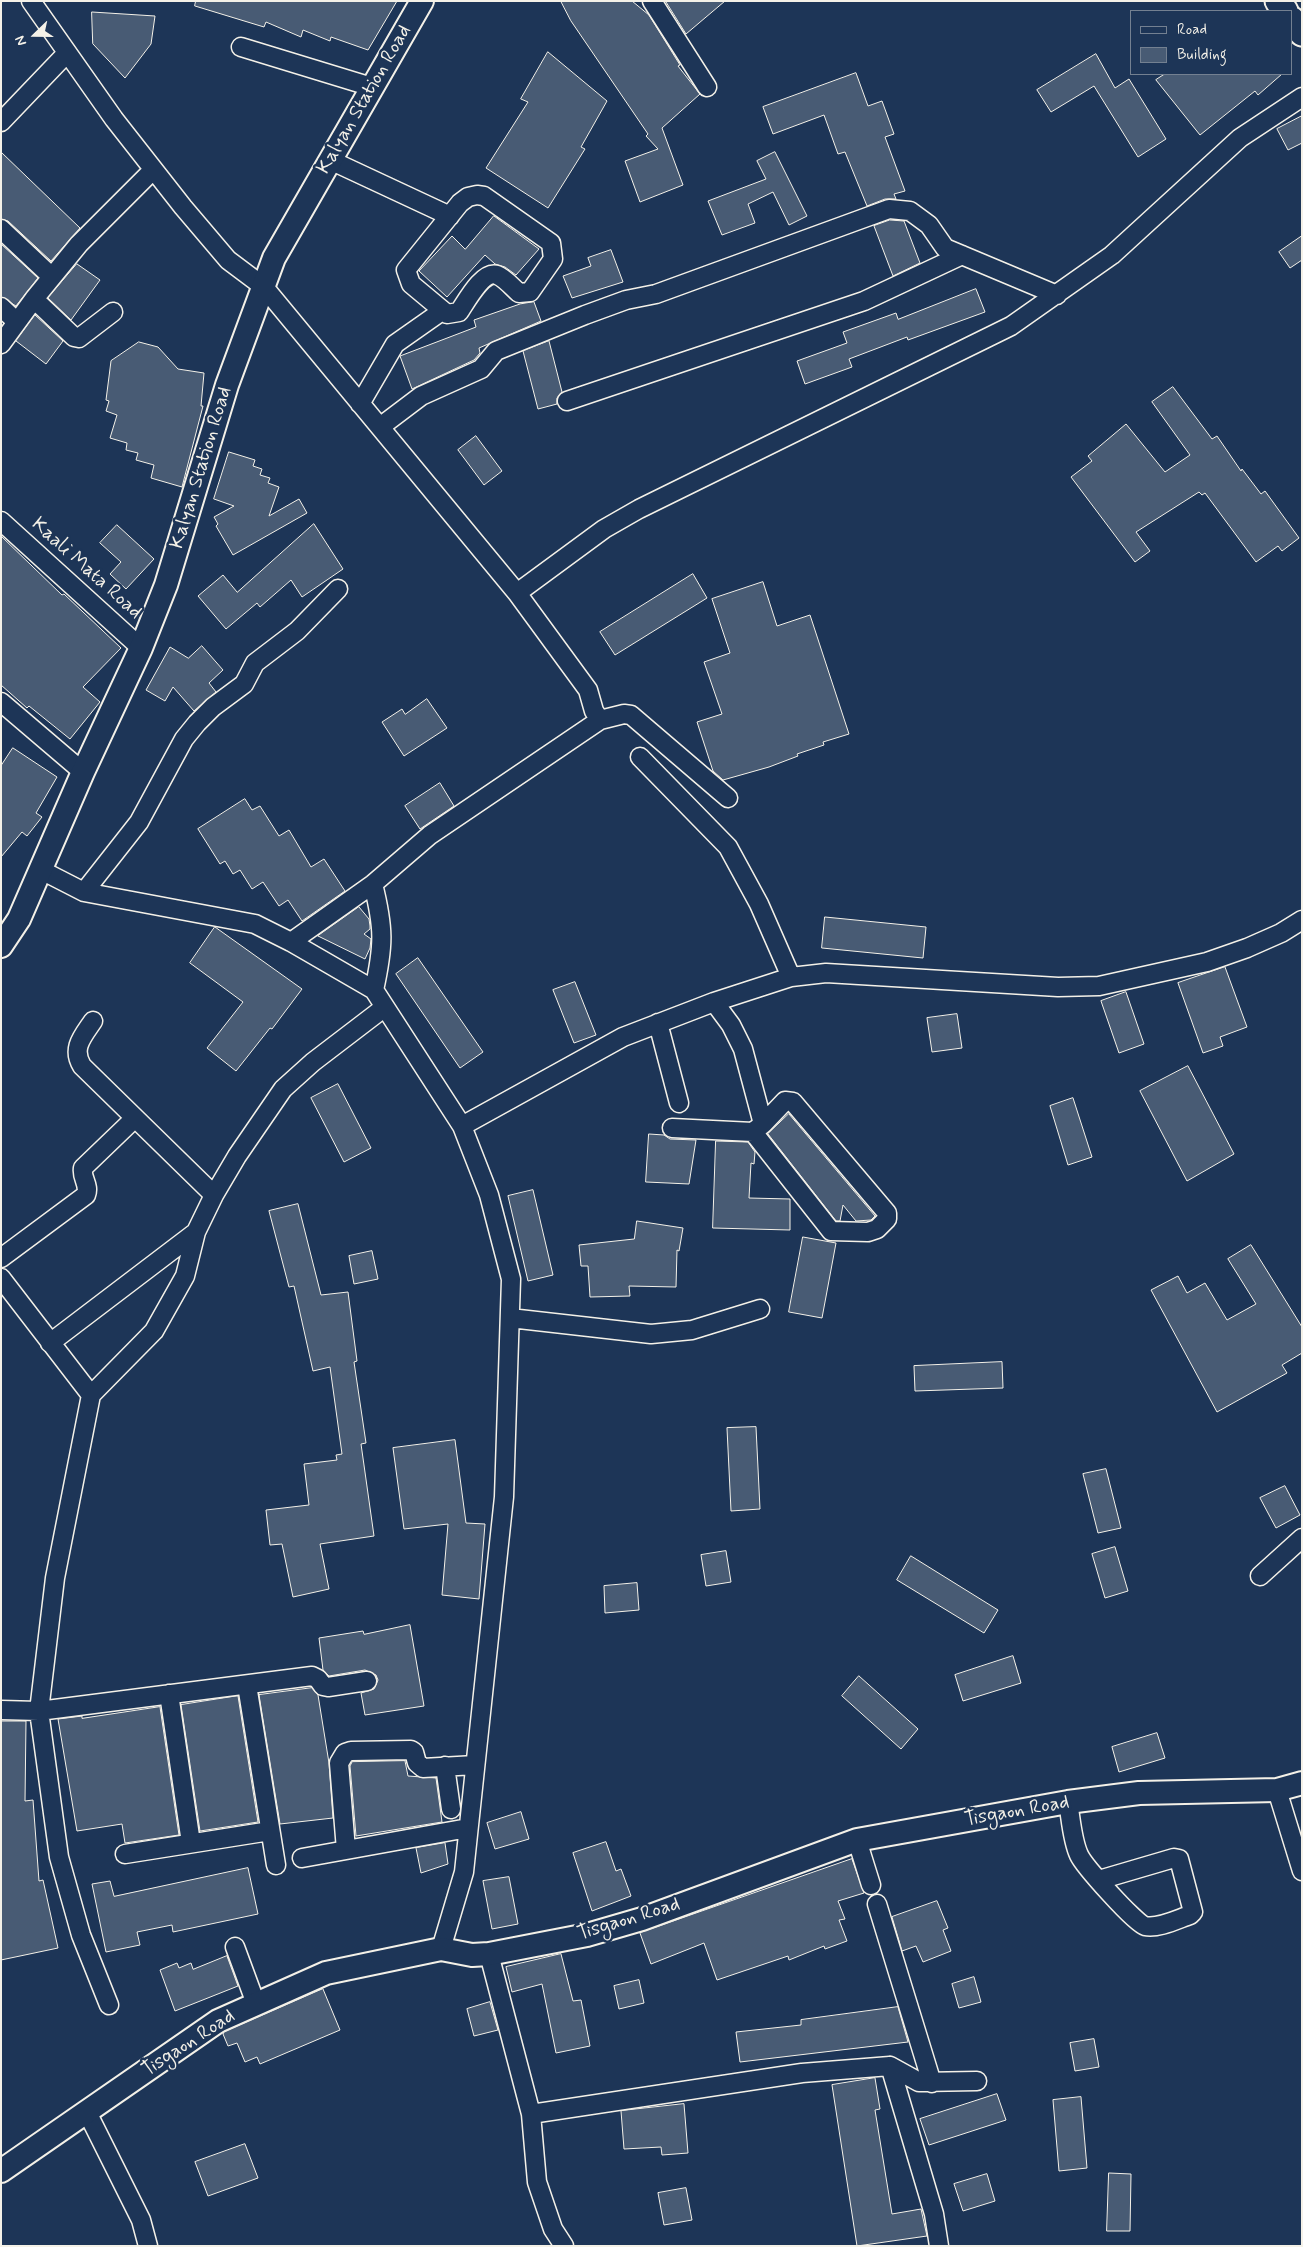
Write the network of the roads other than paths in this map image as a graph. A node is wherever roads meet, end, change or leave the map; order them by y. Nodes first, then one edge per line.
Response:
1 (31, 1) edge
2 (422, 1) edge
3 (652, 1) edge
4 (1293, 21) edge
5 (1302, 33) edge
6 (241, 47) dead end
7 (67, 53) junction
8 (372, 87) junction
9 (708, 87) dead end
10 (1302, 97) edge
11 (1, 122) edge
12 (330, 160) junction
13 (153, 170) junction
14 (450, 216) junction
15 (1, 229) edge
16 (962, 254) junction
17 (52, 277) junction
18 (264, 287) junction
19 (1057, 295) junction
20 (34, 299) junction
21 (1, 307) edge
22 (442, 311) junction
23 (113, 312) dead end
24 (17, 322) junction
25 (1, 344) edge
26 (567, 400) dead end
27 (360, 404) junction
28 (380, 427) junction
29 (1, 521) edge
30 (338, 589) dead end
31 (517, 593) junction
32 (142, 648) junction
33 (1, 702) edge
34 (600, 720) junction
35 (640, 757) dead end
36 (83, 772) junction
37 (728, 798) dead end
38 (41, 870) junction
39 (373, 884) junction
40 (84, 892) junction
41 (1302, 920) edge
42 (4, 935) edge
43 (291, 942) junction
44 (791, 977) junction
45 (374, 990) junction
46 (714, 1002) junction
47 (385, 1006) junction
48 (93, 1021) dead end
49 (658, 1022) junction
50 (679, 1103) dead end
51 (135, 1118) junction
52 (462, 1126) junction
53 (672, 1128) dead end
54 (758, 1128) junction
55 (214, 1195) junction
56 (196, 1232) junction
57 (1, 1258) edge
58 (1, 1278) edge
59 (760, 1308) dead end
60 (510, 1318) junction
61 (50, 1343) junction
62 (90, 1395) junction
63 (1302, 1538) edge
64 (1260, 1576) dead end
65 (367, 1681) dead end
66 (247, 1685) junction
67 (169, 1694) junction
68 (1, 1710) edge
69 (39, 1711) junction
70 (475, 1765) junction
71 (445, 1766) junction
72 (1302, 1783) edge
73 (1277, 1790) junction
74 (1068, 1802) junction
75 (451, 1809) dead end
76 (468, 1828) junction
77 (270, 1831) junction
78 (857, 1840) junction
79 (191, 1844) junction
80 (346, 1850) junction
81 (125, 1854) dead end
82 (302, 1858) dead end
83 (276, 1865) dead end
84 (1302, 1871) edge
85 (1099, 1880) junction
86 (871, 1886) dead end
87 (877, 1904) dead end
88 (235, 1947) dead end
89 (441, 1949) junction
90 (489, 1954) junction
91 (256, 2004) junction
92 (109, 2006) dead end
93 (890, 2066) junction
94 (977, 2081) dead end
95 (932, 2083) junction
96 (87, 2112) junction
97 (531, 2114) junction
98 (1, 2171) edge
99 (148, 2246) edge
100 (564, 2246) edge
101 (939, 2246) edge

1 - 7 street
2 - 8 street, Kalyan Station Road
3 - 9 street
4 - 5 main road
6 - 8 street
7 - 11 street
7 - 13 street
8 - 12 street, Kalyan Station Road
10 - 19 street
12 - 14 street
12 - 18 street, Kalyan Station Road
13 - 17 street
13 - 18 street
14 - 22 street
14 - 22 street
15 - 17 street
16 - 19 street
16 - 26 street
16 - 28 street
17 - 20 street
18 - 27 street
18 - 32 street, Kalyan Station Road
19 - 31 street
20 - 23 street
20 - 24 street
21 - 24 street
22 - 27 street
24 - 25 street
27 - 28 street
28 - 31 street
29 - 32 street, Kaali Mata Road
30 - 40 street
31 - 34 street
32 - 36 street, Kalyan Station Road
33 - 36 street
34 - 37 street
34 - 39 street
35 - 44 street
36 - 38 street, Kalyan Station Road
38 - 40 street
38 - 42 street, Kalyan Station Road
39 - 43 street
39 - 45 street
40 - 43 street
41 - 44 street
43 - 45 street
44 - 46 street
45 - 47 street
46 - 49 street
46 - 54 street
47 - 52 street
47 - 55 street
48 - 51 street
49 - 50 street
49 - 52 street
51 - 55 street
51 - 57 street
52 - 60 street
53 - 54 street
54 - 54 street
55 - 56 street
56 - 61 street
56 - 62 street
58 - 61 street
59 - 60 street
60 - 70 street
61 - 62 street
62 - 69 street
63 - 64 street
65 - 66 street
66 - 67 street
66 - 77 street
67 - 69 street
67 - 79 street
68 - 69 street
69 - 92 street
70 - 71 street
70 - 76 street
71 - 75 street
71 - 80 street
72 - 73 street, Tisgaon Road
73 - 74 street, Tisgaon Road
73 - 84 street
74 - 78 street, Tisgaon Road
74 - 85 street
76 - 80 street
76 - 89 street
77 - 79 street
77 - 83 street
78 - 86 street
78 - 90 street, Tisgaon Road
79 - 81 street
80 - 82 street
85 - 85 street
87 - 95 street
88 - 91 street
89 - 90 street, Tisgaon Road
89 - 91 street, Tisgaon Road
90 - 97 street
91 - 96 street, Tisgaon Road
93 - 95 street
93 - 97 street
93 - 101 street
94 - 95 street
96 - 98 street, Tisgaon Road
96 - 99 street
97 - 100 street

